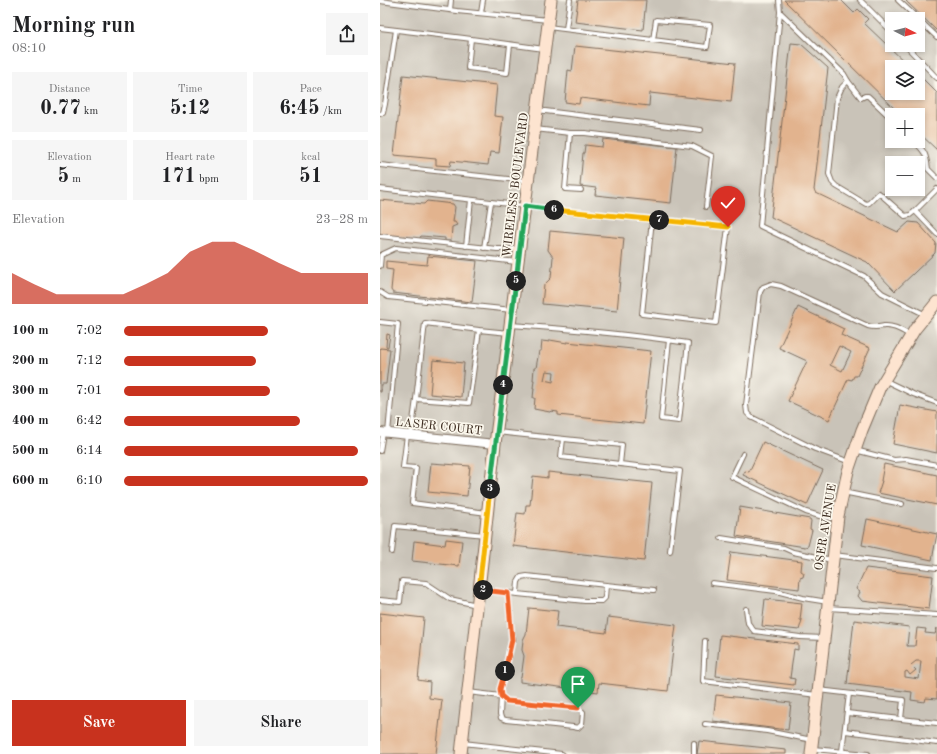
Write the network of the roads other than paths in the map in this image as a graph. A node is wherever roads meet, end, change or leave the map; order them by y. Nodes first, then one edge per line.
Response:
1 (418, 0) edge
2 (451, 0) edge
3 (483, 0) edge
4 (550, 0) edge
5 (570, 0) edge
6 (779, 0) edge
7 (860, 0) edge
8 (898, 0) edge
9 (380, 1) edge
10 (404, 2) edge
11 (417, 5) junction
12 (450, 10) junction
13 (780, 12) junction
14 (911, 12) edge
15 (482, 13) junction
16 (548, 23) junction
17 (885, 25) edge
18 (925, 26) edge
19 (380, 28) edge
20 (566, 29) junction
21 (396, 30) junction
22 (937, 37) edge
23 (471, 39) junction
24 (653, 40) junction
25 (510, 45) junction
26 (544, 49) junction
27 (912, 52) edge
28 (937, 78) edge
29 (848, 81) junction
30 (537, 110) junction
31 (885, 112) edge
32 (380, 114) edge
33 (534, 129) junction
34 (701, 130) dead end
35 (570, 133) junction
36 (921, 148) edge
37 (380, 165) edge
38 (937, 178) edge
39 (528, 181) junction
40 (380, 189) edge
41 (937, 189) edge
42 (581, 190) dead end
43 (471, 200) junction
44 (491, 202) junction
45 (525, 206) junction
46 (706, 208) dead end
47 (915, 212) junction
48 (652, 220) junction
49 (937, 234) edge
50 (380, 236) edge
51 (466, 246) junction
52 (484, 248) junction
53 (520, 248) junction
54 (518, 263) junction
55 (380, 266) edge
56 (380, 292) edge
57 (937, 302) edge
58 (512, 310) junction
59 (926, 315) junction
60 (380, 322) edge
61 (510, 329) junction
62 (479, 330) junction
63 (911, 336) junction
64 (669, 340) junction
65 (884, 380) junction
66 (416, 399) junction
67 (937, 403) edge
68 (497, 432) junction
69 (384, 433) edge
70 (409, 435) junction
71 (563, 438) junction
72 (495, 444) junction
73 (855, 450) junction
74 (380, 451) edge
75 (743, 454) dead end
76 (851, 462) junction
77 (620, 464) junction
78 (937, 465) edge
79 (843, 492) junction
80 (902, 504) dead end
81 (488, 513) junction
82 (838, 518) junction
83 (485, 535) junction
84 (720, 538) dead end
85 (392, 552) dead end
86 (670, 552) dead end
87 (833, 558) junction
88 (937, 568) edge
89 (712, 583) dead end
90 (606, 585) junction
91 (479, 590) junction
92 (654, 590) dead end
93 (508, 593) junction
94 (517, 593) junction
95 (380, 600) edge
96 (478, 605) junction
97 (828, 605) junction
98 (746, 609) dead end
99 (937, 615) edge
100 (824, 638) junction
101 (705, 641) dead end
102 (468, 692) junction
103 (818, 692) junction
104 (849, 694) junction
105 (501, 696) junction
106 (847, 713) junction
107 (901, 719) junction
108 (937, 723) edge
109 (705, 724) dead end
110 (845, 731) junction
111 (937, 742) edge
112 (694, 743) dead end
113 (462, 748) edge
114 (812, 748) edge
115 (842, 751) junction
116 (562, 754) edge
117 (694, 754) edge
118 (868, 754) edge

1 - 11 lane
2 - 12 lane
3 - 15 lane
4 - 16 street, WIRELESS BOULEVARD
5 - 20 lane
6 - 13 lane
7 - 17 lane
8 - 14 lane
9 - 10 lane
10 - 11 lane
11 - 12 lane
12 - 15 lane
13 - 29 lane
13 - 59 lane
15 - 16 lane
16 - 20 lane
16 - 26 street, WIRELESS BOULEVARD
18 - 22 lane
19 - 21 lane
20 - 24 lane
21 - 23 lane
21 - 32 lane
23 - 25 lane
23 - 25 lane
24 - 24 lane
25 - 26 lane
26 - 30 street, WIRELESS BOULEVARD
27 - 28 lane
29 - 31 lane
29 - 47 lane
30 - 33 street, WIRELESS BOULEVARD
30 - 34 lane
33 - 35 lane
33 - 39 street, WIRELESS BOULEVARD
35 - 42 lane
35 - 46 lane
36 - 38 lane
37 - 39 lane
39 - 45 street, WIRELESS BOULEVARD
40 - 43 lane
41 - 47 lane
43 - 44 lane
43 - 51 lane
44 - 45 lane
44 - 52 lane
45 - 48 lane
45 - 53 street, WIRELESS BOULEVARD
47 - 49 lane
48 - 48 lane
50 - 51 lane
51 - 52 lane
52 - 53 lane
53 - 54 street, WIRELESS BOULEVARD
54 - 55 lane
54 - 58 street, WIRELESS BOULEVARD
56 - 58 lane
57 - 59 street, OSER AVENUE
58 - 61 street, WIRELESS BOULEVARD
59 - 63 street, OSER AVENUE
60 - 69 lane
61 - 62 lane
61 - 64 lane
61 - 68 street, WIRELESS BOULEVARD
62 - 66 lane
62 - 66 lane
63 - 65 street, OSER AVENUE
63 - 76 lane
64 - 64 lane
65 - 67 lane
65 - 73 street, OSER AVENUE
66 - 70 lane
68 - 71 lane
68 - 72 street, WIRELESS BOULEVARD
69 - 70 street, LASER COURT
69 - 74 lane
70 - 72 street, LASER COURT
70 - 81 lane
71 - 77 lane
71 - 77 lane
72 - 81 street, WIRELESS BOULEVARD
73 - 76 street, OSER AVENUE
73 - 78 lane
75 - 82 lane
76 - 79 street, OSER AVENUE
77 - 86 lane
79 - 80 lane
79 - 82 street, OSER AVENUE
81 - 83 street, WIRELESS BOULEVARD
82 - 87 street, OSER AVENUE
83 - 85 lane
83 - 91 street, WIRELESS BOULEVARD
84 - 87 lane
87 - 88 lane
87 - 97 street, OSER AVENUE
89 - 97 lane
90 - 92 lane
90 - 94 lane
90 - 94 lane
91 - 93 lane
91 - 96 street, WIRELESS BOULEVARD
93 - 94 lane
93 - 105 lane
95 - 96 lane
96 - 102 street, WIRELESS BOULEVARD
97 - 99 lane
97 - 100 street, OSER AVENUE
98 - 100 lane
100 - 103 street, OSER AVENUE
101 - 103 lane
102 - 105 lane
102 - 113 street, WIRELESS BOULEVARD
103 - 104 lane
103 - 114 street, OSER AVENUE
104 - 106 lane
104 - 107 lane
105 - 105 lane
106 - 107 lane
106 - 110 lane
107 - 108 lane
109 - 114 lane
110 - 111 lane
110 - 115 lane
112 - 117 lane
113 - 116 lane
114 - 115 lane
115 - 118 lane

